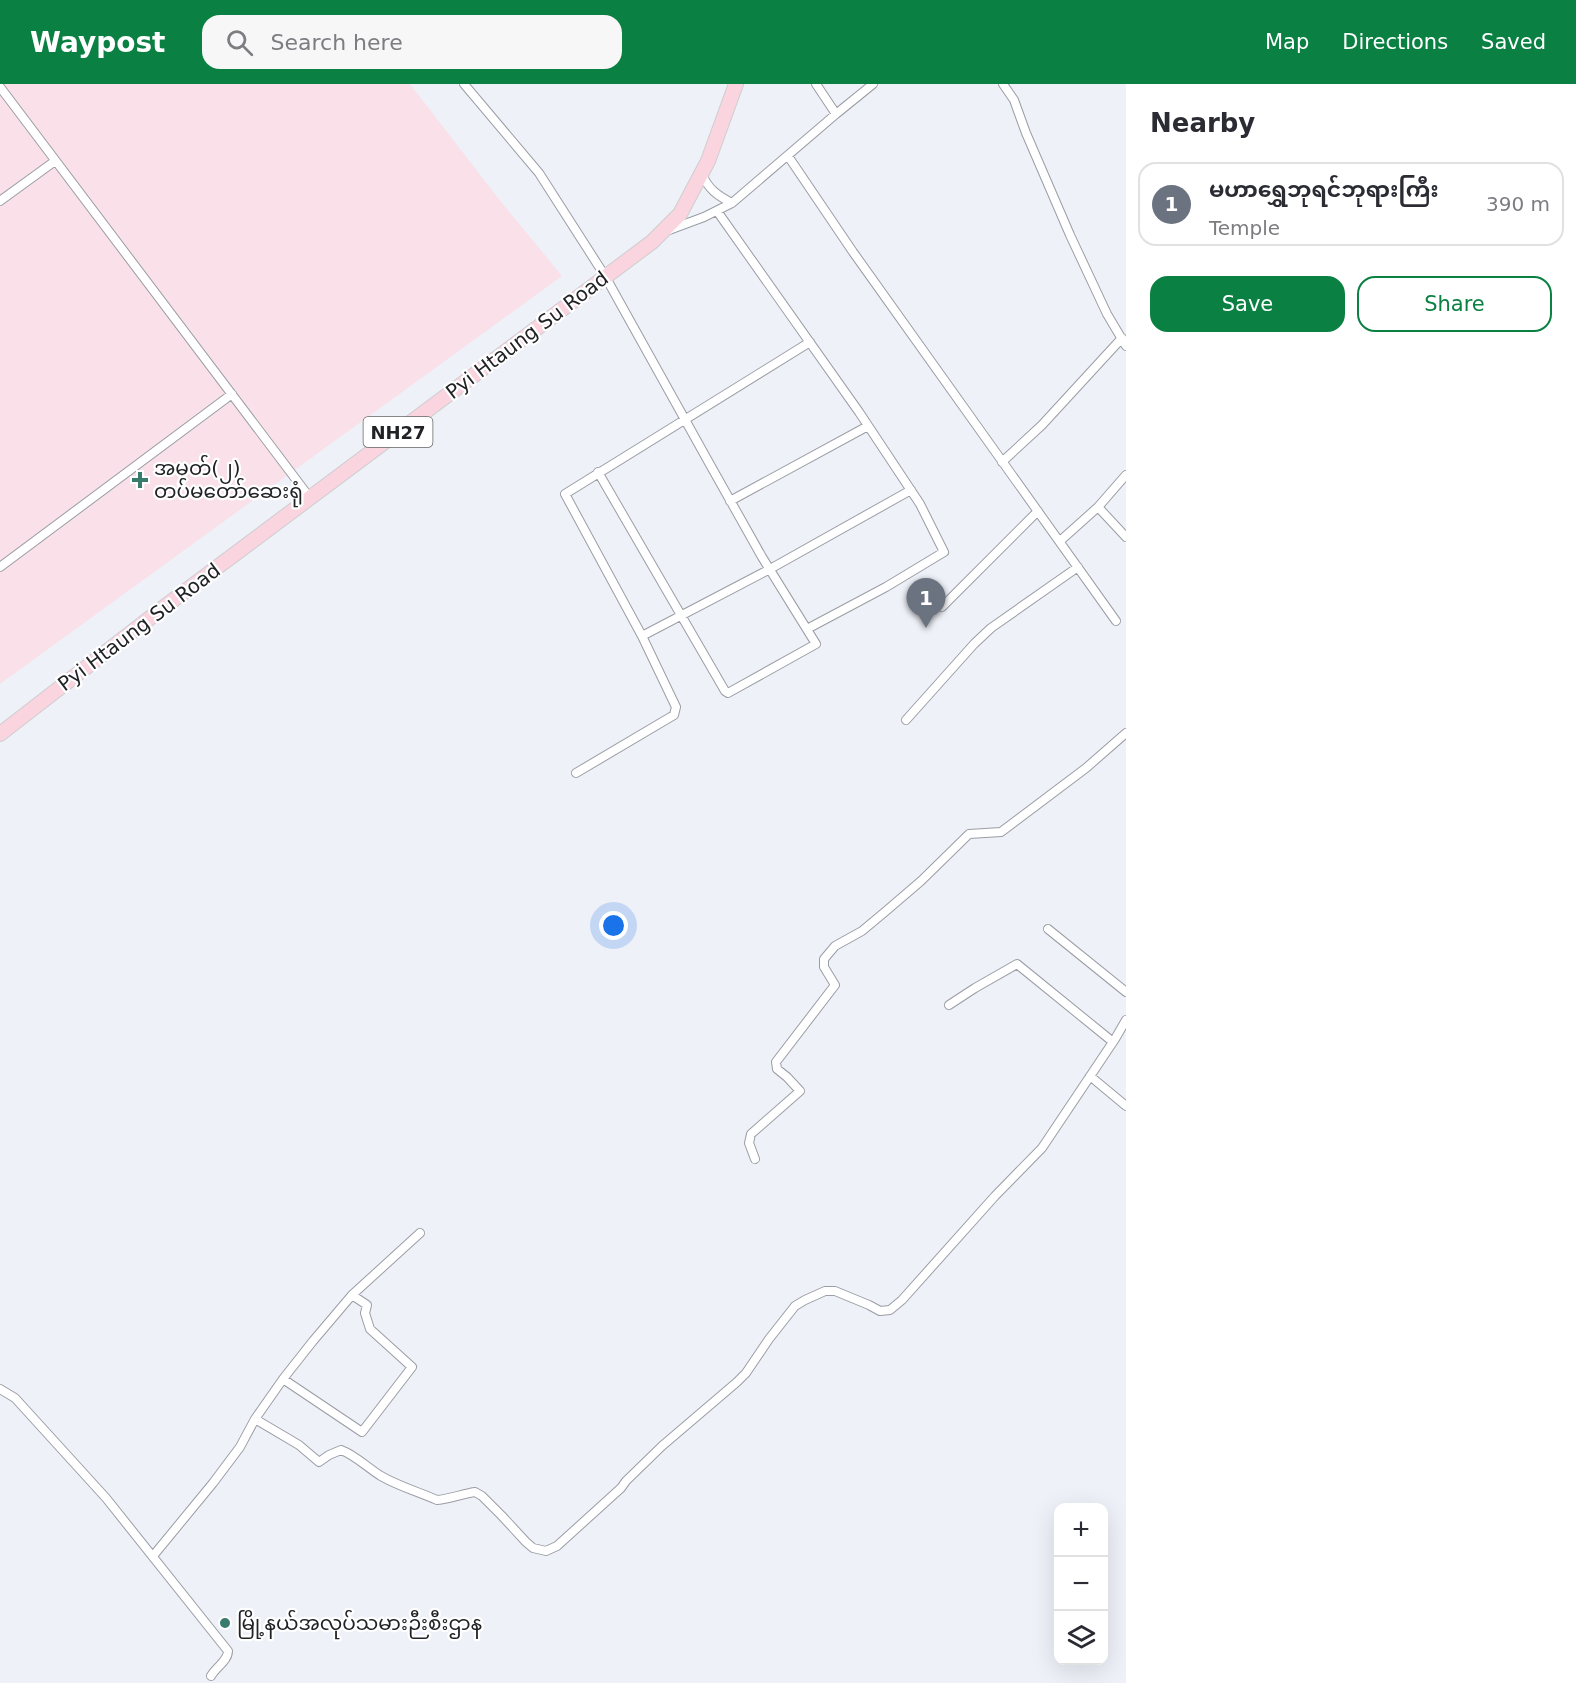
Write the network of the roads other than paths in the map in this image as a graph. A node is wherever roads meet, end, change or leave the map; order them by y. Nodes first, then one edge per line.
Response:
1 (464, 84) edge
2 (736, 84) edge
3 (816, 84) edge
4 (873, 84) edge
5 (1003, 84) edge
6 (0, 87) edge
7 (836, 114) junction
8 (788, 156) junction
9 (55, 160) junction
10 (702, 173) junction
11 (0, 201) edge
12 (732, 203) junction
13 (717, 211) junction
14 (661, 233) junction
15 (605, 276) junction
16 (1122, 334) edge
17 (810, 342) junction
18 (1126, 346) edge
19 (232, 394) junction
20 (684, 419) junction
21 (868, 426) junction
22 (1002, 462) junction
23 (598, 472) junction
24 (1126, 475) edge
25 (911, 490) junction
26 (309, 498) junction
27 (730, 501) junction
28 (1098, 507) junction
29 (1038, 511) junction
30 (1126, 537) edge
31 (1060, 541) junction
32 (0, 567) edge
33 (1078, 567) junction
34 (770, 569) junction
35 (942, 607) dead end
36 (681, 615) junction
37 (1116, 621) dead end
38 (807, 629) junction
39 (642, 636) junction
40 (906, 720) dead end
41 (1126, 733) edge
42 (0, 734) edge
43 (576, 773) dead end
44 (1048, 929) dead end
45 (1126, 992) edge
46 (949, 1005) dead end
47 (1126, 1020) edge
48 (1113, 1042) junction
49 (1090, 1076) junction
50 (1126, 1106) edge
51 (755, 1159) dead end
52 (420, 1233) dead end
53 (352, 1295) junction
54 (283, 1379) junction
55 (0, 1389) edge
56 (255, 1419) junction
57 (153, 1556) junction
58 (211, 1676) dead end

1 - 15 street
2 - 10 highway, Pyi Htaung Su Road / NH27
3 - 7 street
4 - 7 street
5 - 16 street
6 - 9 street
7 - 8 street
8 - 12 street
8 - 22 street
9 - 11 street
9 - 19 street
10 - 12 street
10 - 14 highway, Pyi Htaung Su Road / NH27
12 - 13 street
13 - 14 street
13 - 17 street
14 - 15 highway, Pyi Htaung Su Road / NH27
15 - 20 street
15 - 26 highway, Pyi Htaung Su Road / NH27
16 - 18 street
16 - 22 street
17 - 20 street
17 - 21 street
19 - 26 street
19 - 32 street
20 - 23 street
20 - 27 street
21 - 25 street
21 - 27 street
22 - 29 street
23 - 36 street
23 - 39 street
24 - 28 street
25 - 34 street
25 - 38 street
26 - 42 highway, Pyi Htaung Su Road / NH27
27 - 34 street
28 - 30 street
28 - 31 street
29 - 31 street
29 - 35 street
31 - 33 street
33 - 37 street
33 - 40 street
34 - 36 street
34 - 38 street
36 - 38 street
36 - 39 street
39 - 43 street
41 - 51 street
44 - 45 street
46 - 48 street
47 - 48 street
48 - 49 street
49 - 50 street
49 - 56 street
52 - 53 street
53 - 54 street
53 - 54 street
54 - 56 street
55 - 57 street
56 - 57 street
57 - 58 street

